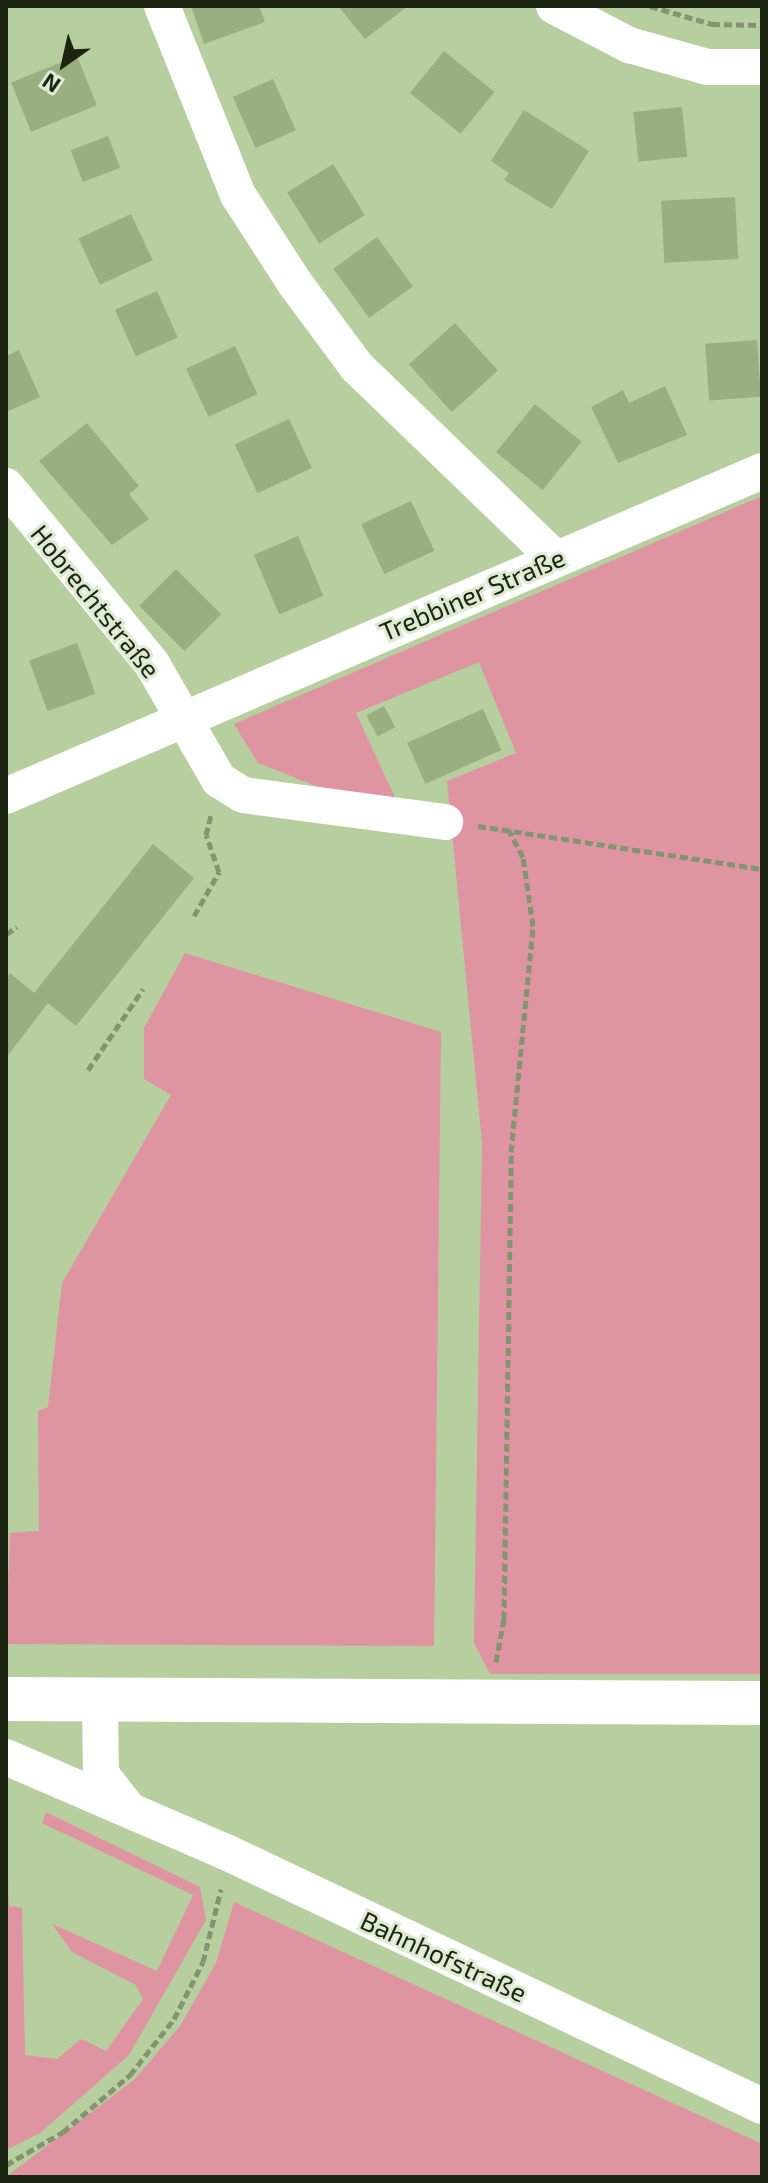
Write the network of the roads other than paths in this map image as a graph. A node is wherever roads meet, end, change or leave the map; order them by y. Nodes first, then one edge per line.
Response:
1 (162, 6) edge
2 (554, 6) edge
3 (762, 67) edge
4 (762, 471) edge
5 (6, 486) edge
6 (555, 558) junction
7 (182, 718) junction
8 (6, 796) edge
9 (445, 822) road end
10 (6, 1699) edge
11 (762, 1703) edge
12 (100, 1705) junction
13 (6, 1757) edge
14 (126, 1806) junction
15 (762, 2106) edge

1 - 6 street
2 - 3 street
4 - 6 street, Trebbiner Straße
5 - 7 street, Hobrechtstraße
6 - 7 street, Trebbiner Straße
7 - 8 street, Trebbiner Straße
7 - 9 street
10 - 12 main road
11 - 12 main road
12 - 14 street, Bahnhofstraße
13 - 14 street, Bahnhofstraße
14 - 15 street, Bahnhofstraße

